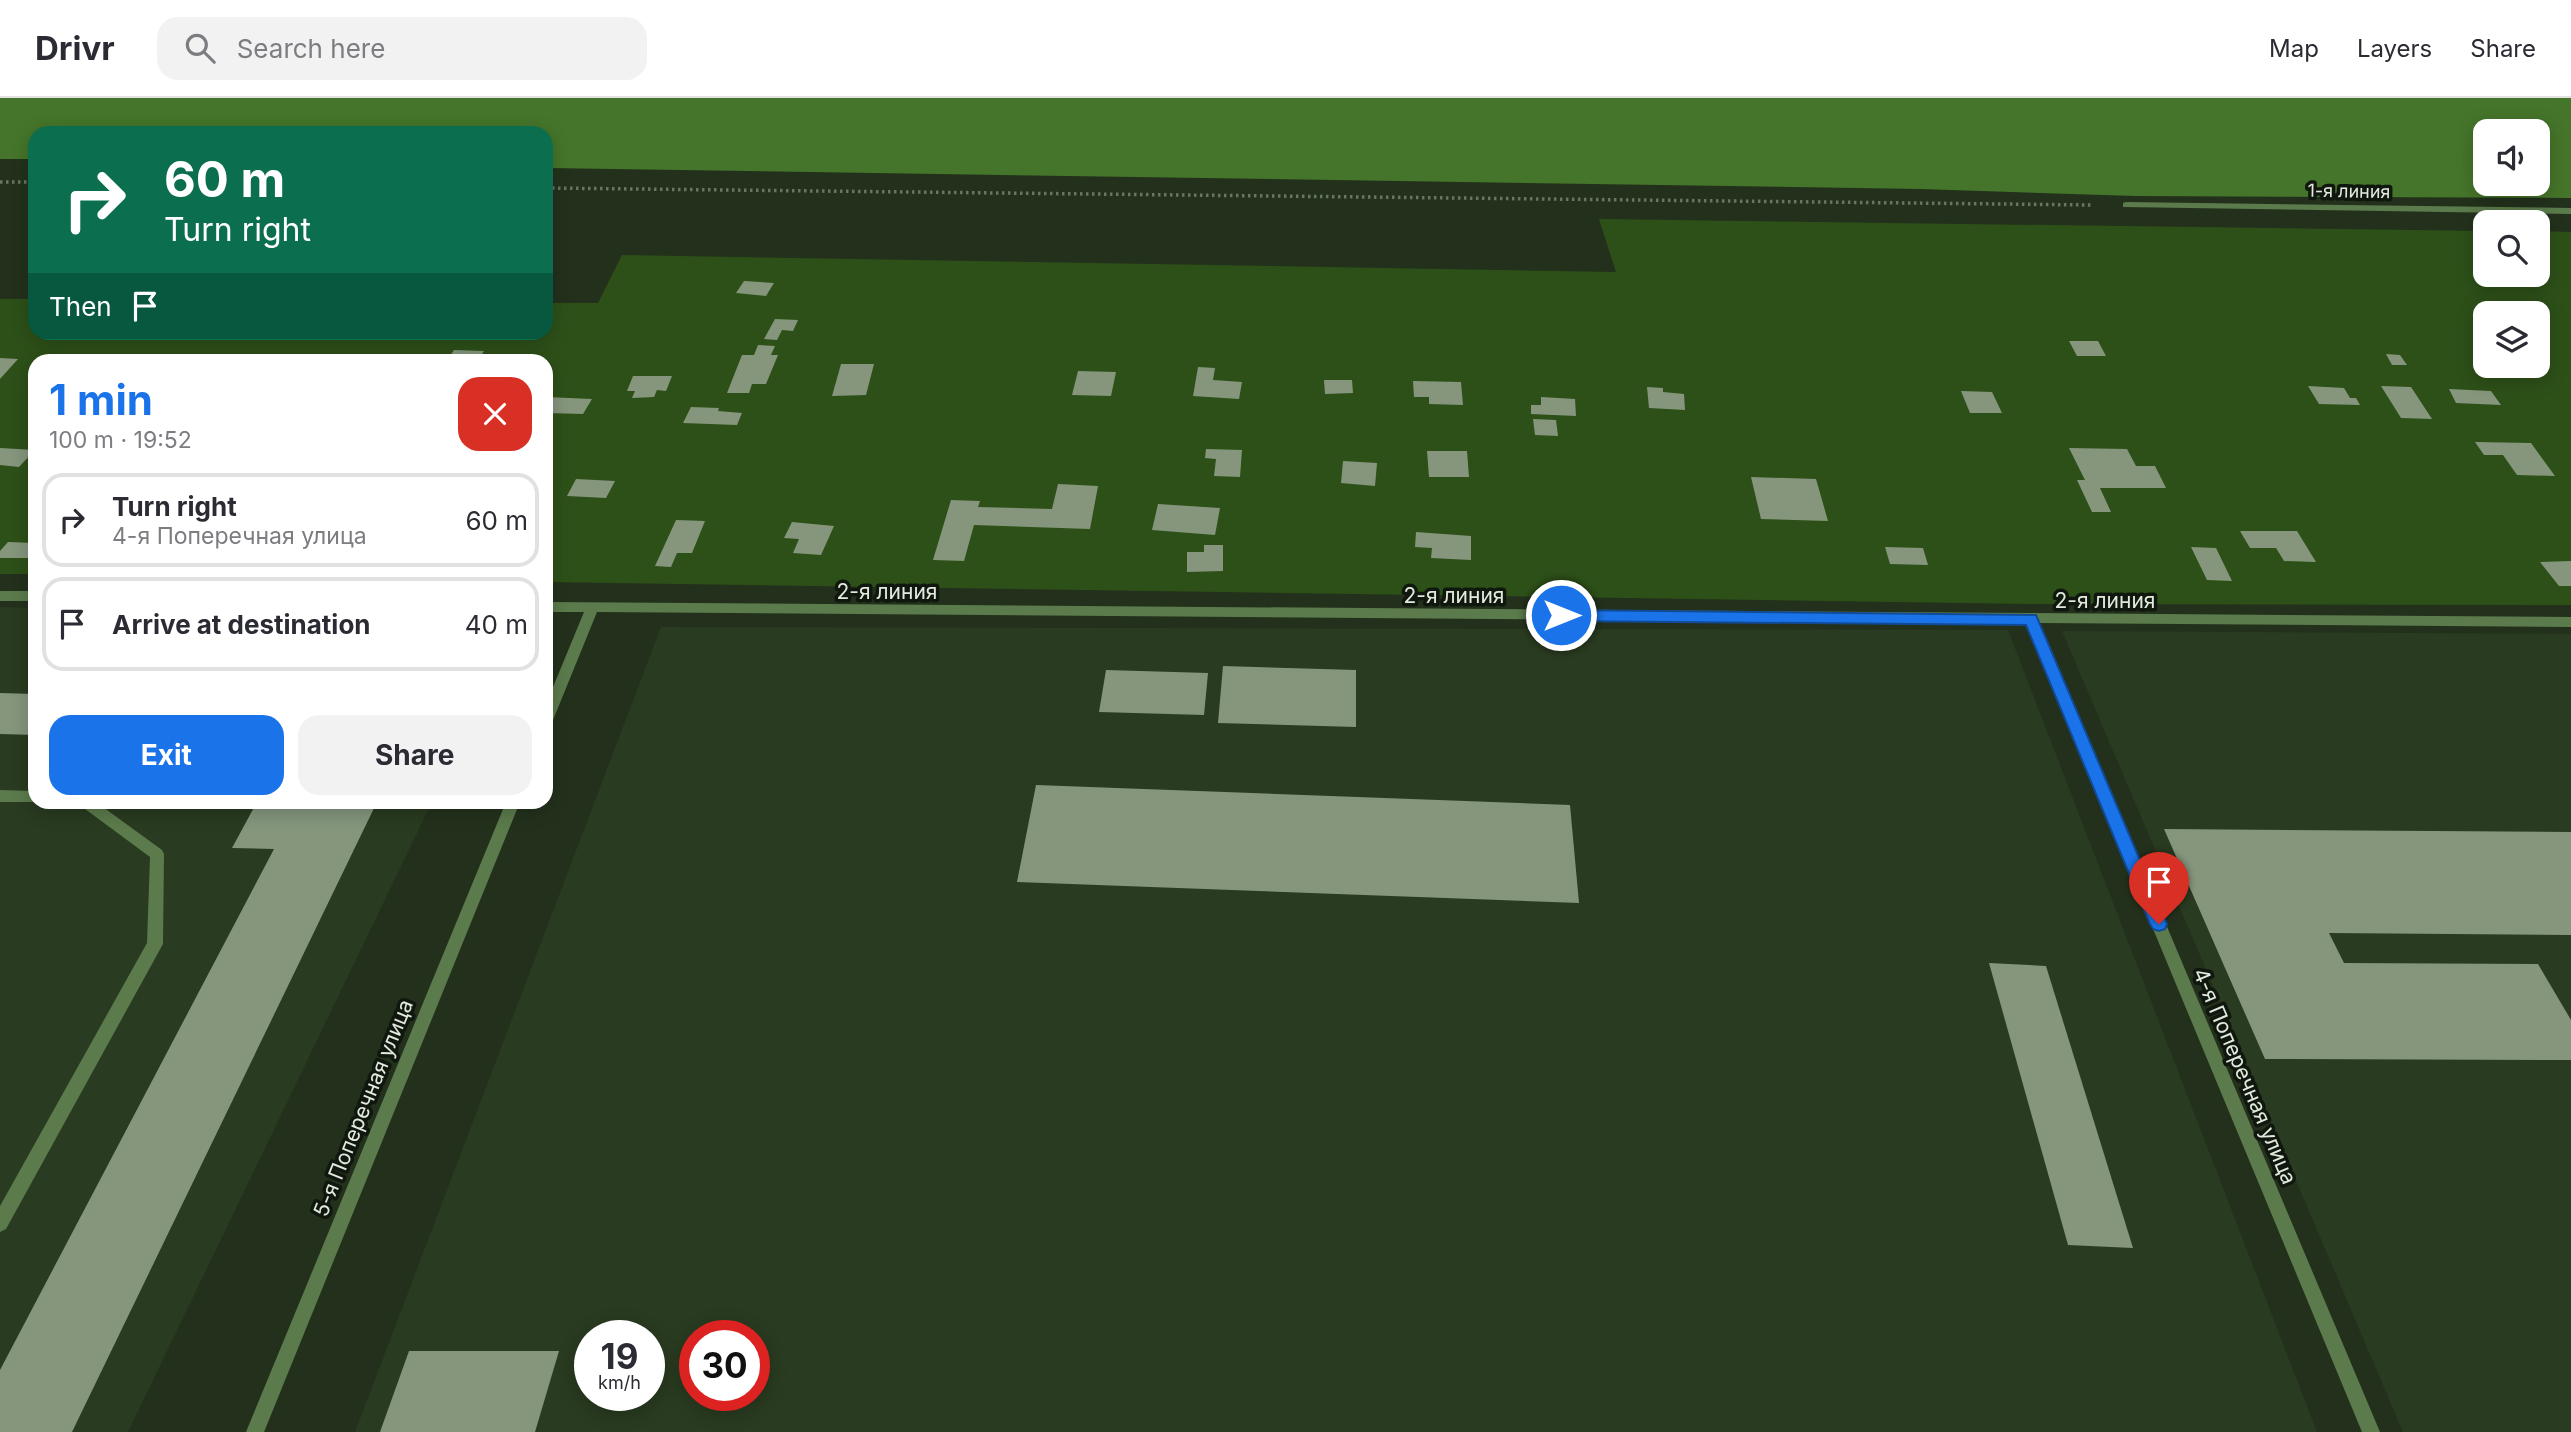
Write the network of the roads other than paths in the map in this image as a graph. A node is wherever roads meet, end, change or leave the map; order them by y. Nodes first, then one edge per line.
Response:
1 (2126, 205) road end
2 (2571, 211) edge
3 (0, 596) edge
4 (28, 596) edge
5 (553, 607) edge
6 (592, 608) junction
7 (2031, 619) junction
8 (2571, 622) edge
9 (553, 703) edge
10 (0, 796) edge
11 (28, 797) edge
12 (96, 809) edge
13 (510, 809) edge
14 (0, 1223) edge
15 (254, 1432) edge
16 (2371, 1432) edge

1 - 2 street, 1-я линия
3 - 4 street
5 - 6 street, 2-я линия
6 - 7 street, 2-я линия
6 - 9 street
7 - 8 street, 2-я линия
7 - 16 street, 4-я Поперечная улица
10 - 11 street
12 - 14 street
13 - 15 street, 5-я Поперечная улица

